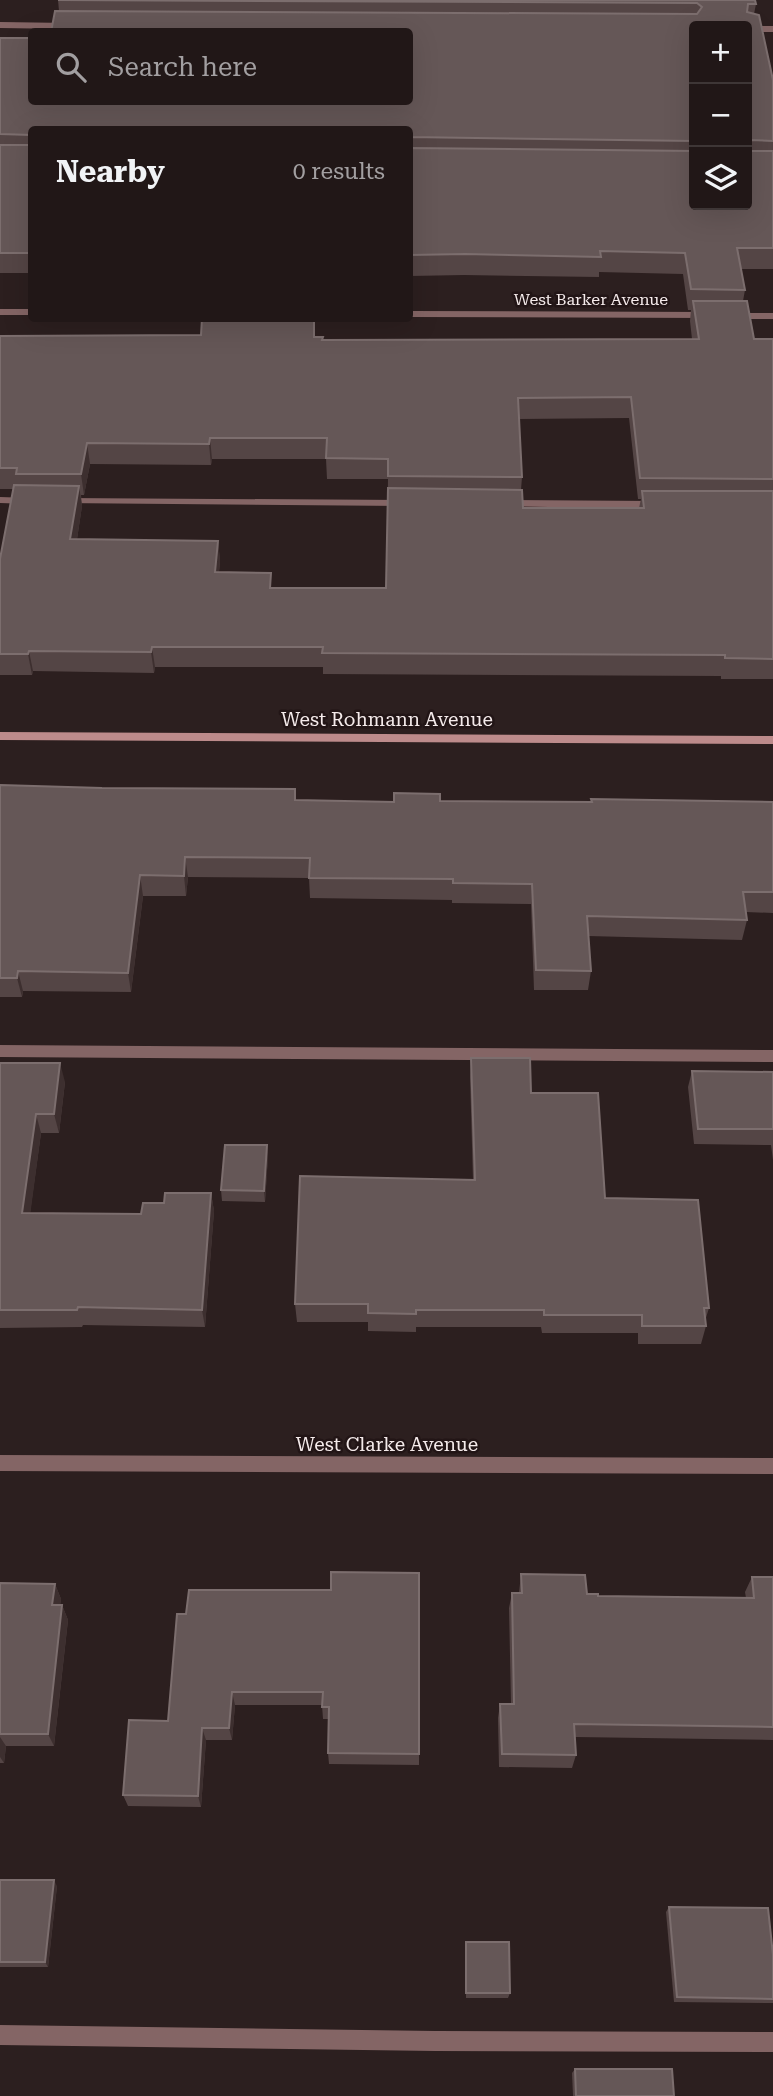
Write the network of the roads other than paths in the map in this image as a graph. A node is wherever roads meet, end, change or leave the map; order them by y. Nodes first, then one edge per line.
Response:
1 (0, 25) edge
2 (83, 26) edge
3 (752, 29) edge
4 (773, 29) edge
5 (0, 312) edge
6 (28, 312) edge
7 (413, 314) edge
8 (773, 316) edge
9 (0, 500) edge
10 (41, 501) edge
11 (55, 501) edge
12 (414, 503) edge
13 (497, 504) edge
14 (663, 505) edge
15 (0, 736) edge
16 (773, 740) edge
17 (0, 1051) edge
18 (773, 1056) edge
19 (0, 1463) edge
20 (773, 1466) edge
21 (0, 2035) edge
22 (773, 2042) edge

1 - 2 street
3 - 4 street
5 - 6 street
7 - 8 street, West Barker Avenue
9 - 10 street
11 - 12 street
13 - 14 street
15 - 16 street, West Rohmann Avenue
17 - 18 street
19 - 20 street, West Clarke Avenue
21 - 22 street

